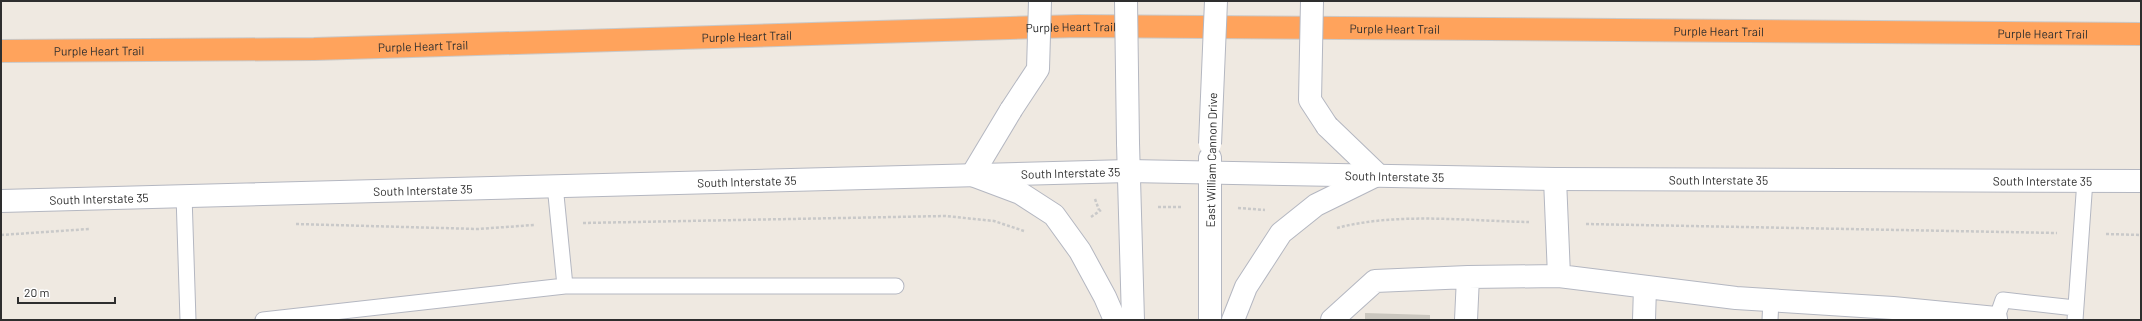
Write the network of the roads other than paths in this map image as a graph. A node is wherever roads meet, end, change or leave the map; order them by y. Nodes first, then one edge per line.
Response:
1 (1040, 1) edge
2 (1126, 1) edge
3 (1216, 1) edge
4 (1312, 1) edge
5 (2141, 34) edge
6 (1, 51) edge
7 (1129, 171) junction
8 (1209, 171) junction
9 (972, 174) junction
10 (1378, 175) junction
11 (1555, 179) junction
12 (2085, 180) junction
13 (2141, 181) edge
14 (555, 185) junction
15 (184, 195) junction
16 (1, 201) edge
17 (1559, 276) junction
18 (1468, 277) junction
19 (565, 286) junction
20 (896, 286) dead end
21 (1645, 287) junction
22 (1770, 310) edge
23 (1846, 313) edge
24 (2075, 314) edge
25 (349, 315) edge
26 (1996, 319) edge
27 (188, 320) edge
28 (263, 320) edge
29 (1115, 320) edge
30 (1133, 320) edge
31 (1210, 320) edge
32 (1233, 320) edge
33 (1332, 320) edge
34 (1466, 320) edge
35 (1644, 320) edge

1 - 9 main road, bridge
2 - 7 main road, bridge
3 - 8 main road, East William Cannon Drive, bridge
4 - 10 main road, bridge
5 - 6 highway, Purple Heart Trail
7 - 8 main road, South Interstate 35
7 - 9 main road, South Interstate 35
7 - 30 main road
8 - 10 main road, South Interstate 35
8 - 31 main road, East William Cannon Drive
9 - 14 main road, South Interstate 35
9 - 29 main road
10 - 11 main road, South Interstate 35
10 - 32 main road
11 - 12 main road, South Interstate 35
11 - 17 main road
12 - 13 main road, South Interstate 35
12 - 24 lane
14 - 15 main road, South Interstate 35
14 - 19 lane
15 - 16 main road, South Interstate 35
15 - 27 lane
17 - 18 main road
17 - 21 main road
18 - 33 main road
18 - 34 main road
19 - 20 lane
19 - 25 lane
21 - 22 main road
21 - 35 main road
22 - 23 main road
23 - 26 main road
24 - 26 lane
25 - 28 lane

